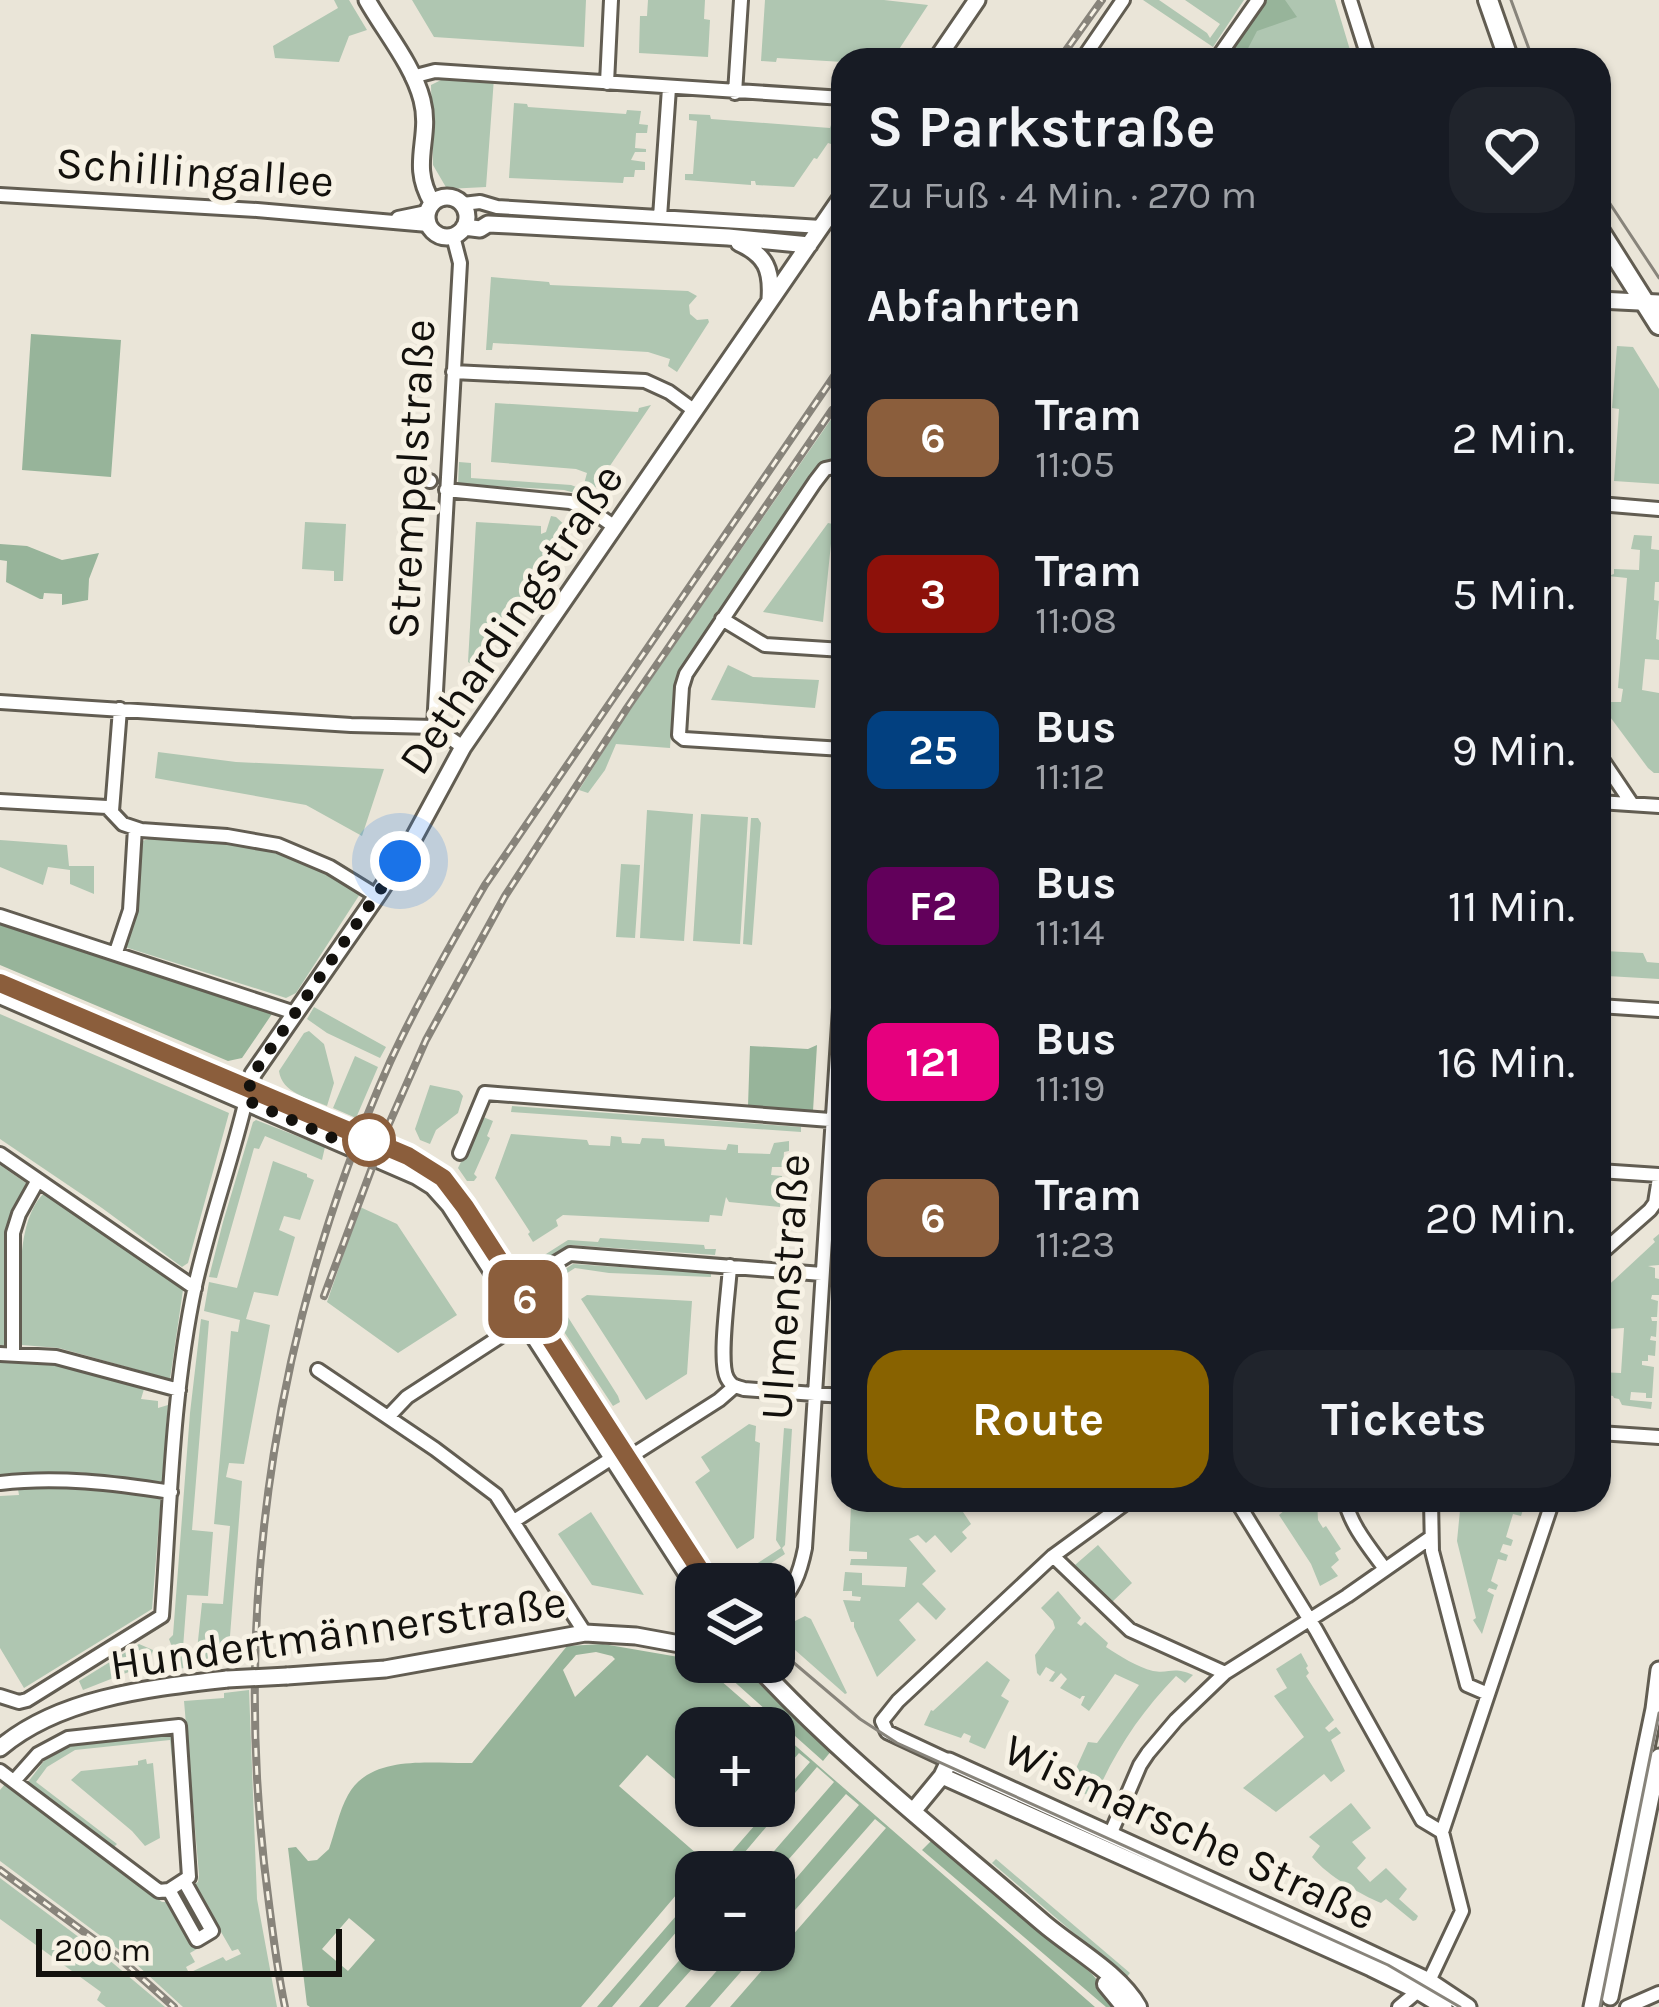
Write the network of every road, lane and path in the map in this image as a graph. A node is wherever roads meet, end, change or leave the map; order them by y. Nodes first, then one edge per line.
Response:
1 (367, 0) edge
2 (611, 0) edge
3 (741, 0) edge
4 (1123, 0) edge
5 (1258, 0) edge
6 (1350, 0) edge
7 (1488, 0) edge
8 (973, 1) edge
9 (944, 48) edge
10 (1090, 48) edge
11 (1224, 48) edge
12 (1366, 48) edge
13 (1505, 48) edge
14 (412, 76) junction
15 (607, 83) junction
16 (669, 88) junction
17 (735, 93) junction
18 (831, 97) edge
19 (0, 195) edge
20 (432, 209) junction
21 (831, 212) edge
22 (660, 217) junction
23 (462, 222) junction
24 (821, 226) junction
25 (728, 237) junction
26 (809, 245) junction
27 (1611, 247) edge
28 (1611, 300) edge
29 (769, 302) junction
30 (1652, 303) edge
31 (1659, 325) edge
32 (453, 372) junction
33 (695, 411) junction
34 (831, 468) edge
35 (446, 490) junction
36 (1611, 505) edge
37 (1659, 509) edge
38 (615, 527) junction
39 (722, 619) junction
40 (831, 649) edge
41 (0, 702) edge
42 (120, 709) junction
43 (434, 727) junction
44 (463, 747) junction
45 (831, 748) edge
46 (1611, 772) edge
47 (0, 801) edge
48 (1611, 803) edge
49 (1632, 804) junction
50 (1659, 806) edge
51 (112, 811) junction
52 (135, 828) junction
53 (377, 896) junction
54 (0, 916) edge
55 (116, 952) junction
56 (0, 995) edge
57 (1611, 1007) edge
58 (1659, 1010) edge
59 (296, 1013) junction
60 (246, 1100) junction
61 (831, 1119) edge
62 (0, 1154) edge
63 (460, 1154) dead end
64 (1611, 1172) edge
65 (1659, 1176) edge
66 (38, 1180) junction
67 (831, 1187) edge
68 (1611, 1245) edge
69 (730, 1266) junction
70 (822, 1274) junction
71 (195, 1288) junction
72 (506, 1293) junction
73 (524, 1321) junction
74 (7, 1354) edge
75 (318, 1370) dead end
76 (734, 1386) junction
77 (179, 1390) junction
78 (814, 1394) junction
79 (831, 1395) edge
80 (388, 1417) junction
81 (1611, 1434) edge
82 (1659, 1437) edge
83 (615, 1462) junction
84 (0, 1483) edge
85 (171, 1492) junction
86 (1113, 1512) edge
87 (1243, 1512) edge
88 (1350, 1512) edge
89 (1431, 1512) edge
90 (1549, 1512) edge
91 (514, 1521) junction
92 (1430, 1538) junction
93 (1052, 1556) junction
94 (680, 1563) edge
95 (1385, 1568) junction
96 (795, 1579) edge
97 (1310, 1620) junction
98 (585, 1633) junction
99 (675, 1643) edge
100 (1659, 1670) edge
101 (1225, 1672) junction
102 (775, 1683) edge
103 (1488, 1694) junction
104 (0, 1696) edge
105 (0, 1748) edge
106 (1659, 1756) edge
107 (945, 1768) junction
108 (0, 1771) edge
109 (14, 1781) junction
110 (914, 1810) junction
111 (1442, 1832) junction
112 (1107, 1841) junction
113 (184, 1881) junction
114 (169, 1890) junction
115 (1068, 1944) junction
116 (1423, 1986) junction
117 (1659, 1993) edge
118 (1612, 2002) edge
119 (1630, 2006) edge
120 (1125, 2007) edge
121 (1138, 2007) edge
122 (1399, 2007) edge
123 (1444, 2007) edge
124 (1468, 2007) edge
125 (1592, 2007) edge

1 - 14 street
2 - 15 street
3 - 17 street
4 - 10 street
5 - 11 street
6 - 12 street
7 - 13 main road
8 - 9 street
14 - 15 street
14 - 20 street
15 - 16 street
16 - 17 street
16 - 22 street
17 - 18 street
19 - 20 street, Schillingallee
20 - 23 street, Schillingallee
20 - 23 street, Schillingallee
21 - 24 street, Dethardingstraße
22 - 23 street, Schillingallee
22 - 24 street, Schillingallee
23 - 25 street, Schillingallee
23 - 32 street, Strempelstraße
24 - 26 street, Dethardingstraße
25 - 26 street, Schillingallee
25 - 29 street
26 - 29 street, Dethardingstraße
27 - 30 main road
28 - 30 street
29 - 33 street, Dethardingstraße
30 - 31 main road
32 - 33 street
32 - 35 street, Strempelstraße
33 - 38 street, Dethardingstraße
34 - 39 street
35 - 38 street
35 - 43 street, Strempelstraße
36 - 37 street
38 - 44 street, Dethardingstraße
39 - 40 street
39 - 45 street
41 - 42 street
42 - 43 street
42 - 51 street
43 - 44 street
44 - 53 street, Dethardingstraße
46 - 49 street
47 - 51 street
48 - 49 street
49 - 50 street
51 - 52 street
52 - 53 street
52 - 55 street
53 - 59 street, Dethardingstraße
54 - 55 street
55 - 59 street
56 - 60 main road
57 - 58 street
59 - 60 street, Dethardingstraße
60 - 71 street
60 - 72 main road
61 - 63 street
62 - 66 street
64 - 65 street
65 - 68 street
66 - 71 street
66 - 74 street
67 - 70 street, Ulmenstraße
69 - 70 street
69 - 72 street
69 - 76 street
70 - 78 street, Ulmenstraße
71 - 77 street
72 - 73 main road
73 - 80 street
73 - 83 main road
74 - 77 street
75 - 80 street
76 - 78 street
76 - 83 street
77 - 85 street
78 - 79 street
78 - 96 street, Ulmenstraße
80 - 91 street
81 - 82 street
83 - 91 street
83 - 94 main road
84 - 85 street
85 - 104 street
86 - 93 street
87 - 97 street
88 - 95 street
89 - 92 street
90 - 103 street
91 - 98 street
92 - 95 street
92 - 103 street
93 - 101 street
93 - 107 street, Wismarsche Straße
95 - 97 street
97 - 101 street
97 - 111 street
98 - 99 street, Hundertmännerstraße
98 - 105 street, Hundertmännerstraße, bridge
100 - 125 street
101 - 112 street
102 - 110 main road
103 - 111 street
106 - 118 street
107 - 110 street, Wismarsche Straße
107 - 112 street, Wismarsche Straße
108 - 109 street
109 - 113 street
109 - 114 street
110 - 115 main road
111 - 116 street
112 - 116 street, Wismarsche Straße
113 - 114 street
113 - 114 street
115 - 120 main road
115 - 121 main road
116 - 122 street
116 - 123 street, Wismarsche Straße
116 - 124 street, Wismarsche Straße
117 - 119 street

